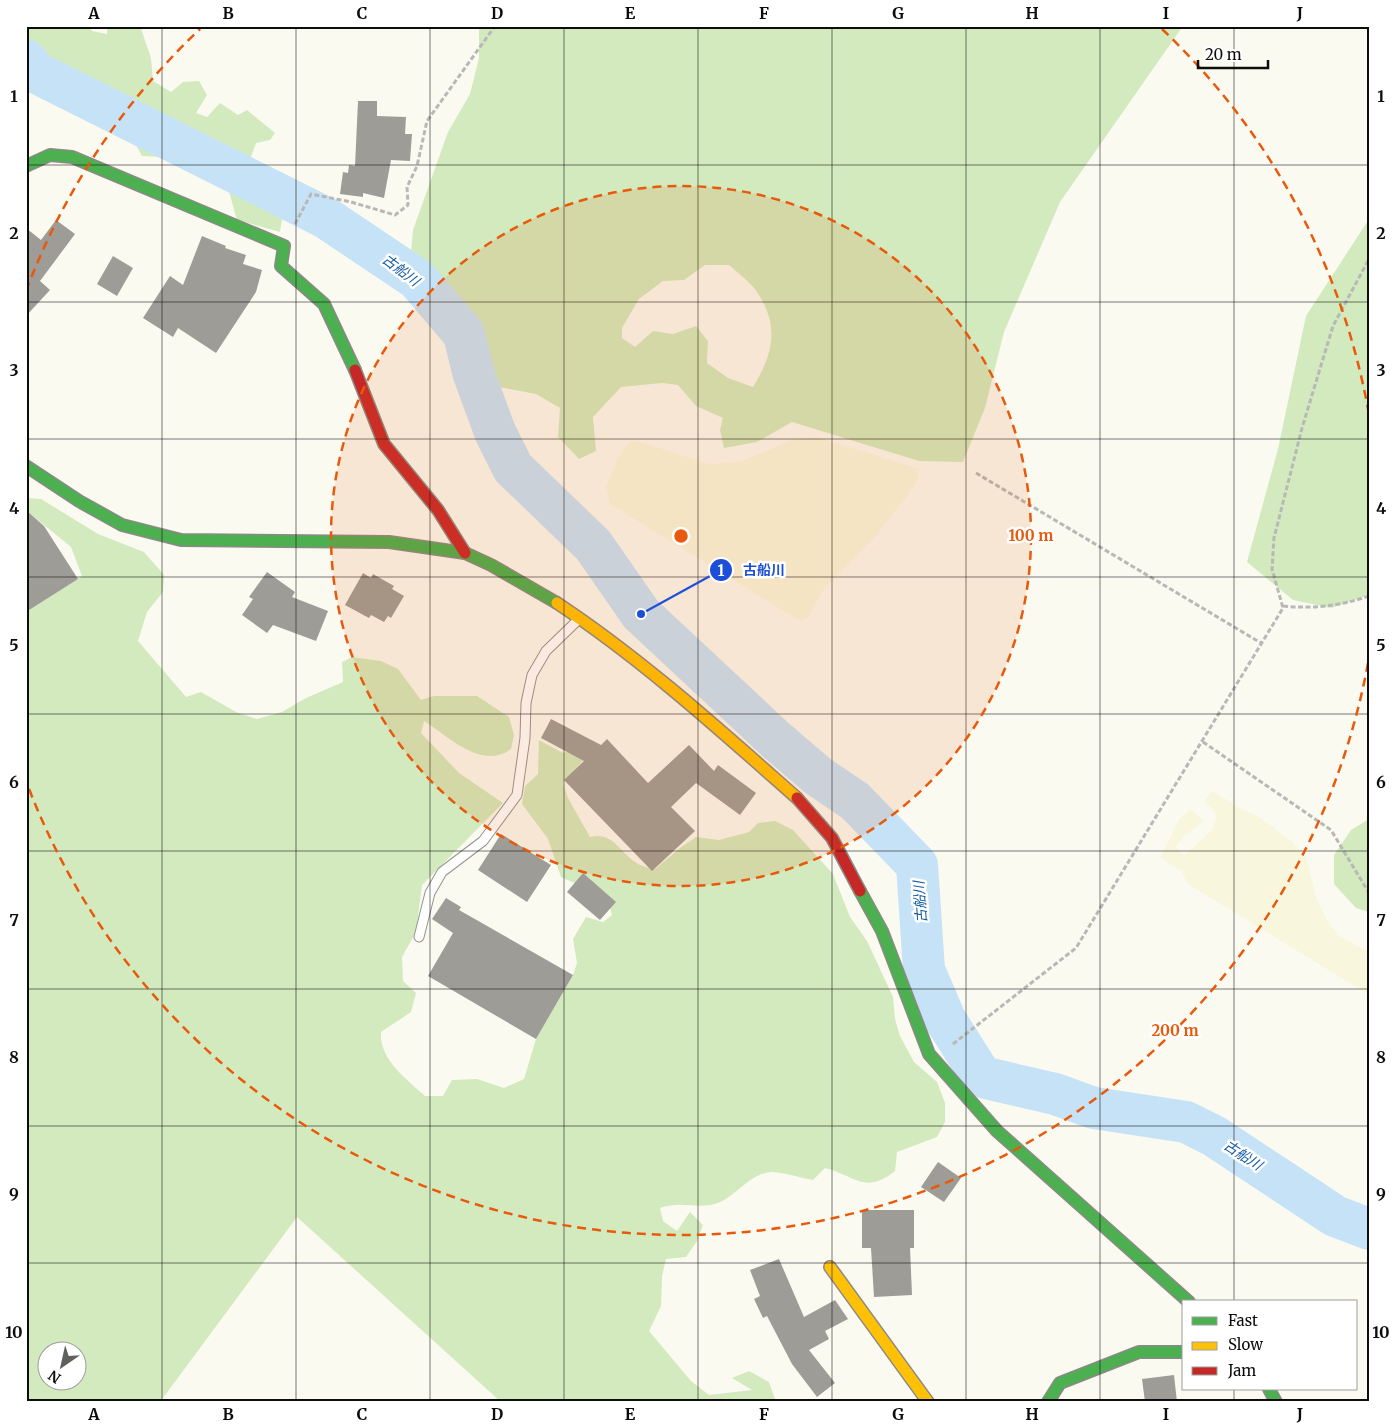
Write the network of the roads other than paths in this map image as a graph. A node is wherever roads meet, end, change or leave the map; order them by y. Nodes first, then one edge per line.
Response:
1 (26, 166) edge
2 (26, 466) edge
3 (465, 553) junction
4 (580, 618) junction
5 (419, 936) dead end
6 (830, 1267) dead end
7 (1186, 1300) edge
8 (1182, 1352) edge
9 (1270, 1390) edge
10 (928, 1402) edge
11 (1048, 1402) edge
12 (1276, 1402) edge

1 - 3 street
2 - 3 street
3 - 4 street
4 - 5 lane
4 - 7 street
6 - 10 street
8 - 11 street
9 - 12 street

